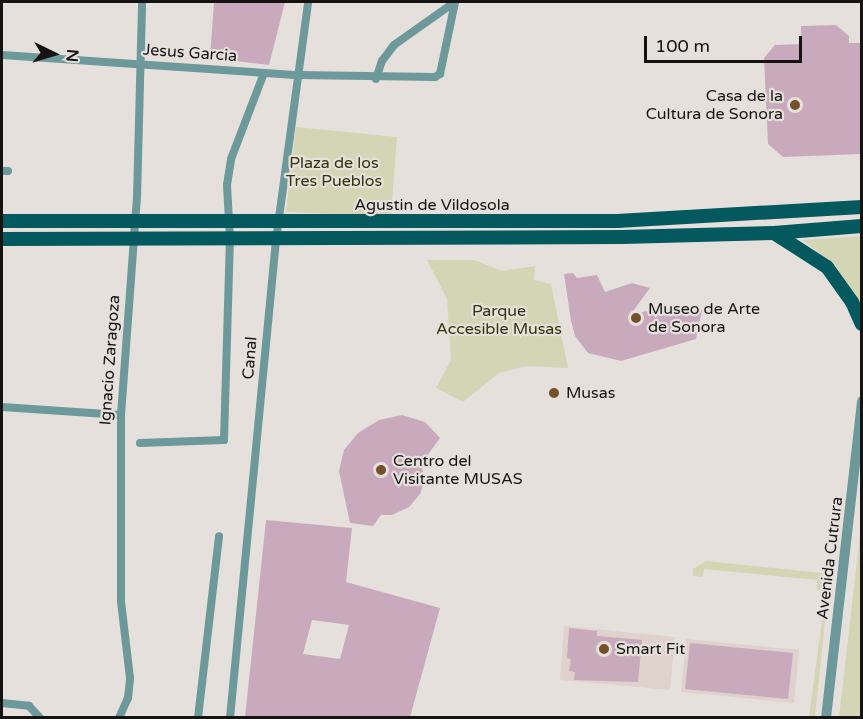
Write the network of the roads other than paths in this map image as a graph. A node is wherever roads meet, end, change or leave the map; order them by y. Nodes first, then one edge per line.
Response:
1 (142, 2) edge
2 (308, 2) edge
3 (453, 3) edge
4 (2, 55) edge
5 (141, 65) junction
6 (264, 73) junction
7 (298, 75) junction
8 (376, 79) junction
9 (861, 207) edge
10 (2, 221) edge
11 (134, 222) junction
12 (228, 223) junction
13 (279, 223) junction
14 (861, 226) edge
15 (774, 233) junction
16 (2, 239) edge
17 (133, 239) junction
18 (230, 239) junction
19 (276, 240) junction
20 (861, 324) edge
21 (861, 401) edge
22 (2, 406) edge
23 (121, 415) junction
24 (140, 443) dead end
25 (860, 445) edge
26 (219, 536) dead end
27 (2, 703) edge
28 (40, 717) edge
29 (119, 717) edge
30 (198, 717) edge
31 (230, 717) edge
32 (826, 717) edge

1 - 5 street, Ignacio Zaragoza
2 - 7 street, Canal
3 - 8 street
3 - 8 street, Jesus Garcia
4 - 5 street, Jesus Garcia
5 - 6 street, Jesus Garcia
5 - 11 street, Ignacio Zaragoza
6 - 7 street, Jesus Garcia
6 - 12 street
7 - 8 street, Jesus Garcia
7 - 13 street, Canal
9 - 13 main road, Agustin de Vildosola
10 - 11 main road, Agustin de Vildosola
11 - 12 main road, Agustin de Vildosola
11 - 17 street, Ignacio Zaragoza
12 - 13 main road, Agustin de Vildosola
12 - 18 street
13 - 19 street, Canal
14 - 15 main road, Agustin de Vildosola
15 - 19 main road, Agustin de Vildosola
15 - 20 main road
16 - 17 main road, Agustin de Vildosola
17 - 18 main road, Agustin de Vildosola
17 - 23 street, Ignacio Zaragoza
18 - 19 main road, Agustin de Vildosola
18 - 24 street
19 - 31 street, Canal
21 - 25 street, Avenida Cutrura
22 - 23 street
23 - 29 street, Ignacio Zaragoza
25 - 32 street, Avenida Cutrura
26 - 30 street
27 - 28 street

